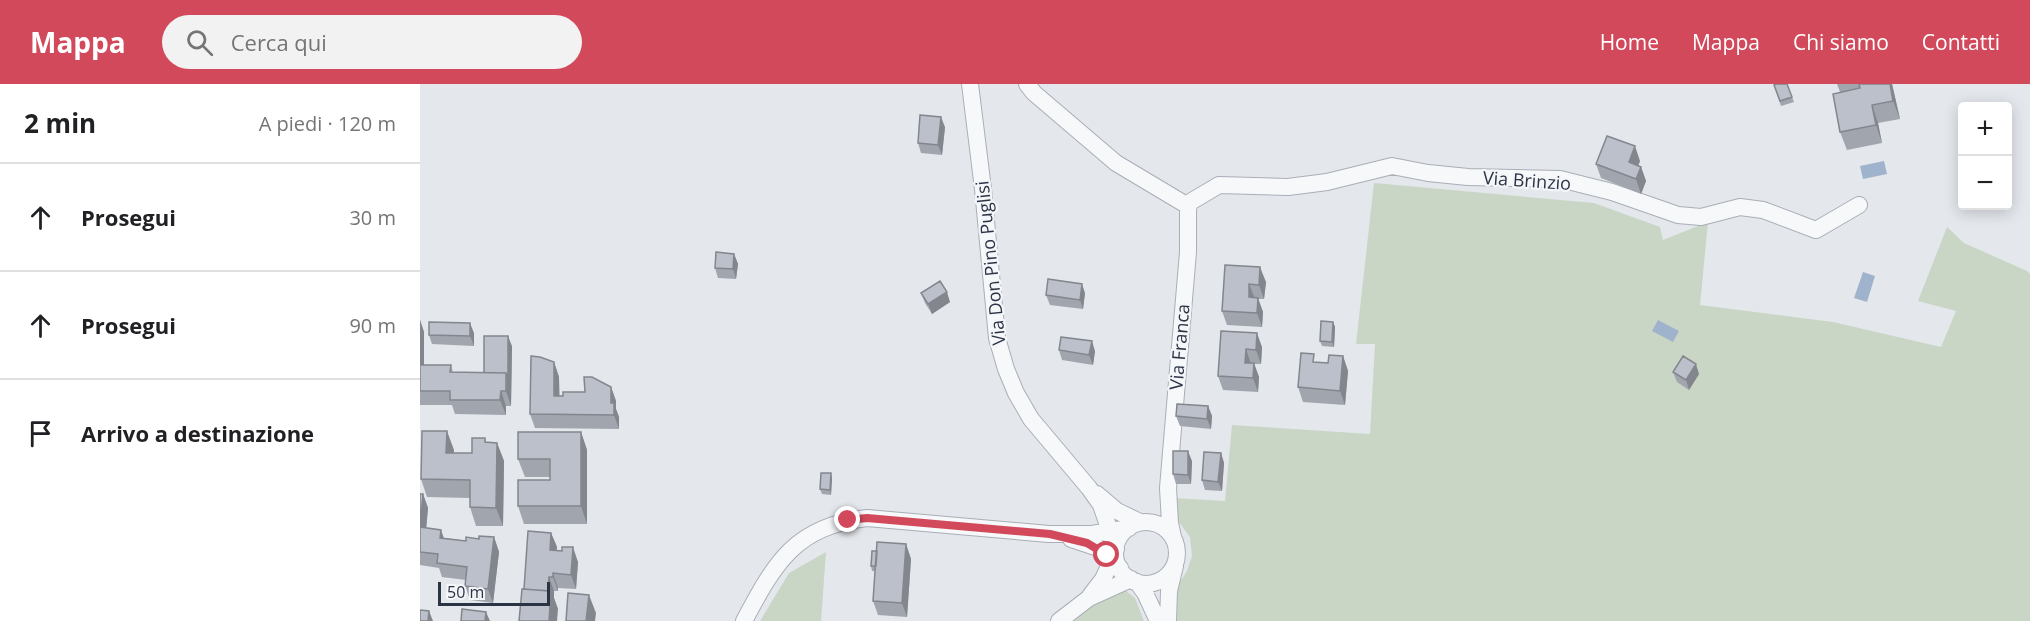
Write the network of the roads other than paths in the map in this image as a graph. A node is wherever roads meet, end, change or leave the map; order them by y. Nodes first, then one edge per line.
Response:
1 (970, 84) edge
2 (1027, 84) edge
3 (1859, 205) dead end
4 (1188, 206) junction
5 (1089, 488) junction
6 (1168, 488) junction
7 (1138, 524) junction
8 (1111, 532) junction
9 (1050, 534) junction
10 (1173, 537) junction
11 (1098, 548) junction
12 (1175, 564) junction
13 (1122, 565) junction
14 (1103, 579) junction
15 (1089, 598) junction
16 (744, 621) edge
17 (1059, 621) edge
18 (1158, 621) edge
19 (1168, 621) edge

1 - 5 street, Via Don Pino Puglisi
2 - 4 street
3 - 4 street, Via Brinzio
4 - 6 street, Via Franca
5 - 7 street
5 - 8 street
6 - 7 street
6 - 10 street, Via Franca
7 - 8 street
7 - 10 street
7 - 13 street
8 - 9 street
8 - 13 street
9 - 11 street
9 - 16 street
10 - 12 street
11 - 13 street
11 - 14 street
12 - 13 street
12 - 19 street
13 - 14 street
13 - 15 street
13 - 18 street
14 - 15 street
15 - 17 street

